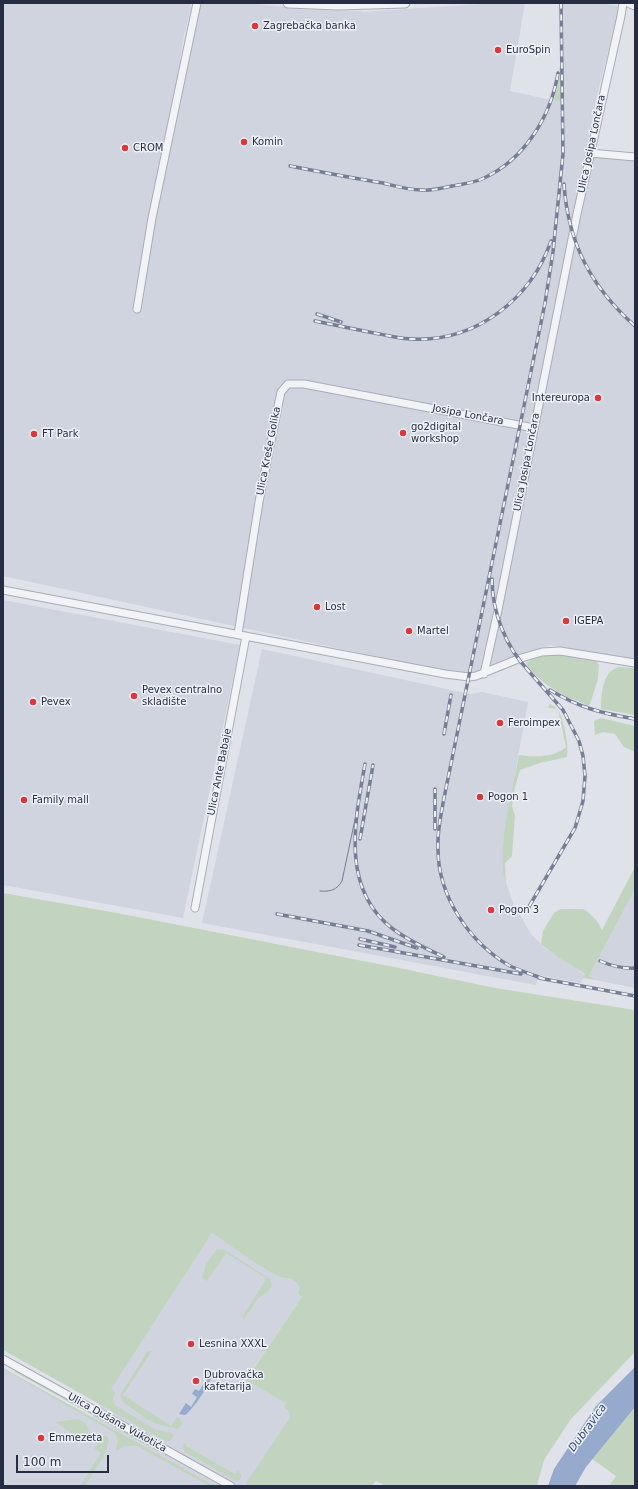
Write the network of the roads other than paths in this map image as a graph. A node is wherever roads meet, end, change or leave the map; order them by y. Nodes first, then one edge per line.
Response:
1 (197, 3) edge
2 (288, 3) edge
3 (405, 3) edge
4 (623, 3) edge
5 (630, 3) edge
6 (313, 4) edge
7 (635, 5) edge
8 (590, 153) junction
9 (635, 157) edge
10 (137, 309) dead end
11 (402, 402) joint
12 (534, 428) junction
13 (3, 590) edge
14 (238, 634) junction
15 (246, 636) junction
16 (635, 663) edge
17 (484, 674) junction
18 (195, 908) dead end
19 (3, 1359) edge
20 (231, 1486) edge

1 - 10 street
2 - 6 street
3 - 6 street
4 - 8 street, Ulica Josipa Lončara
5 - 7 street
8 - 9 street
8 - 12 street, Ulica Josipa Lončara
11 - 12 street, Josipa Lončara
11 - 14 street, Ulica Kreše Golika
12 - 17 street, Ulica Josipa Lončara
13 - 14 street
14 - 15 street
15 - 17 street
15 - 18 street, Ulica Ante Babaje
16 - 17 street
19 - 20 street, Ulica Dušana Vukotića

